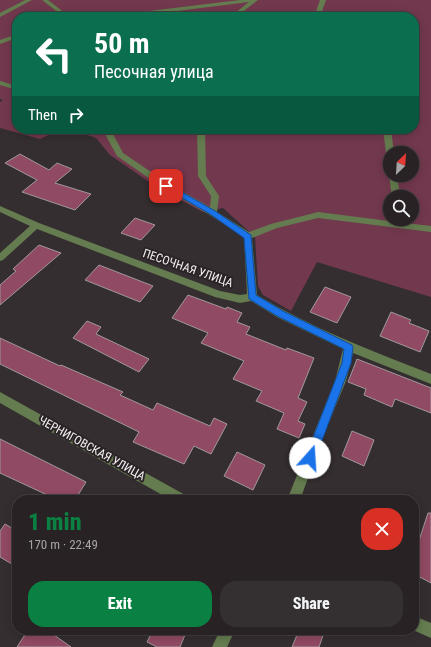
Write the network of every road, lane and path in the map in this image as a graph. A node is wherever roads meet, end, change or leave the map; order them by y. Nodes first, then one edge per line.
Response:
1 (29, 0) edge
2 (45, 0) edge
3 (252, 0) edge
4 (255, 0) edge
5 (323, 0) edge
6 (60, 12) edge
7 (156, 12) edge
8 (239, 12) edge
9 (319, 12) edge
10 (0, 15) edge
11 (12, 38) edge
12 (0, 42) edge
13 (0, 83) edge
14 (12, 87) edge
15 (109, 134) edge
16 (200, 134) edge
17 (388, 134) edge
18 (389, 146) edge
19 (0, 209) edge
20 (213, 213) junction
21 (383, 220) edge
22 (36, 225) junction
23 (417, 226) edge
24 (431, 229) edge
25 (248, 236) junction
26 (0, 258) edge
27 (252, 296) junction
28 (349, 347) junction
29 (431, 379) edge
30 (0, 397) edge
31 (174, 495) edge
32 (296, 495) edge
33 (419, 625) edge
34 (431, 631) edge
35 (225, 635) edge
36 (219, 647) edge

1 - 10 street
2 - 6 street
3 - 7 street
4 - 8 street
5 - 9 street
11 - 12 street
13 - 14 street
15 - 20 street
16 - 20 street
17 - 18 street
19 - 22 street, ПЕСОЧНАЯ УЛИЦА
20 - 25 street
21 - 25 street
22 - 26 street
22 - 27 street, ПЕСОЧНАЯ УЛИЦА
23 - 24 street
25 - 27 street
27 - 28 street
28 - 29 street
28 - 32 street
30 - 31 street, ЧЕРНИГОВСКАЯ УЛИЦА
33 - 34 street
35 - 36 street

